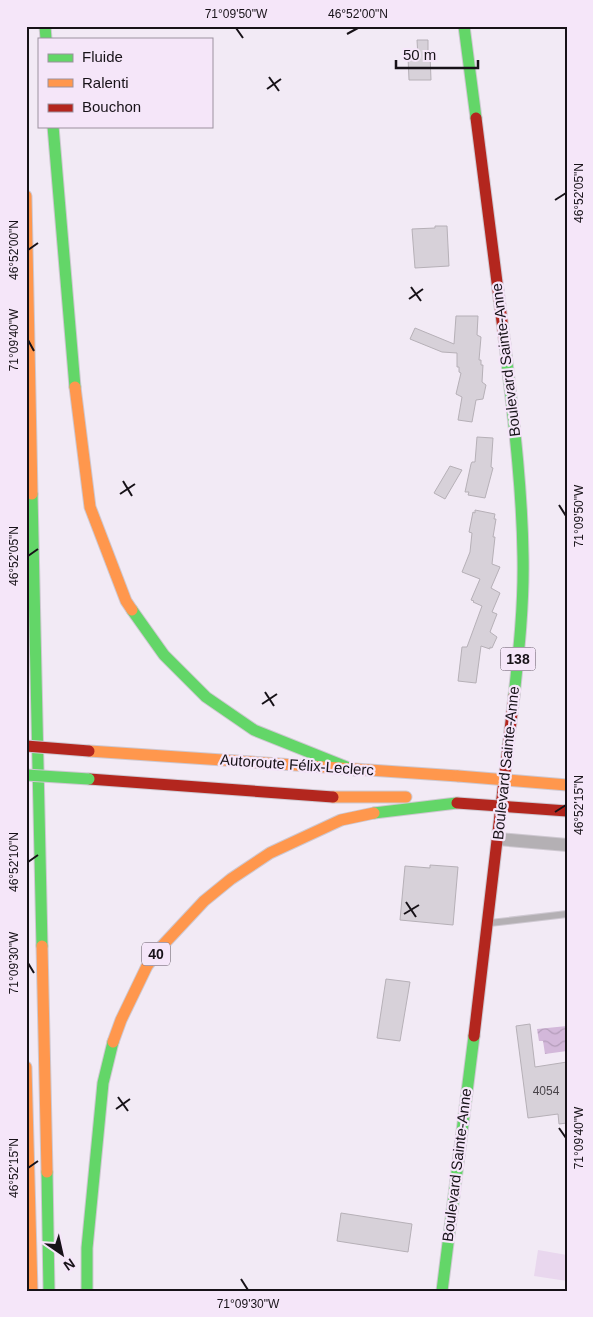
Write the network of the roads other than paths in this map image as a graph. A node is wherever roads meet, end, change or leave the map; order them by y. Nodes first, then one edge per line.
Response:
1 (464, 26) edge
2 (53, 128) edge
3 (26, 196) edge
4 (26, 746) edge
5 (354, 770) junction
6 (26, 775) edge
7 (567, 785) edge
8 (457, 803) junction
9 (567, 811) edge
10 (498, 839) junction
11 (567, 845) edge
12 (567, 914) edge
13 (487, 923) junction
14 (26, 1068) edge
15 (32, 1291) edge
16 (49, 1291) edge
17 (87, 1291) edge
18 (442, 1291) edge

1 - 10 main road, Boulevard Sainte-Anne / 138
2 - 5 main road
3 - 16 main road
4 - 5 main road, Autoroute Félix-Leclerc, bridge
5 - 7 main road, Autoroute Félix-Leclerc, bridge
6 - 8 main road, bridge
8 - 9 main road, 40, bridge
8 - 17 main road, 40
10 - 11 street
10 - 13 main road, Boulevard Sainte-Anne / 138
12 - 13 lane
13 - 18 main road, Boulevard Sainte-Anne / 138
14 - 15 main road

